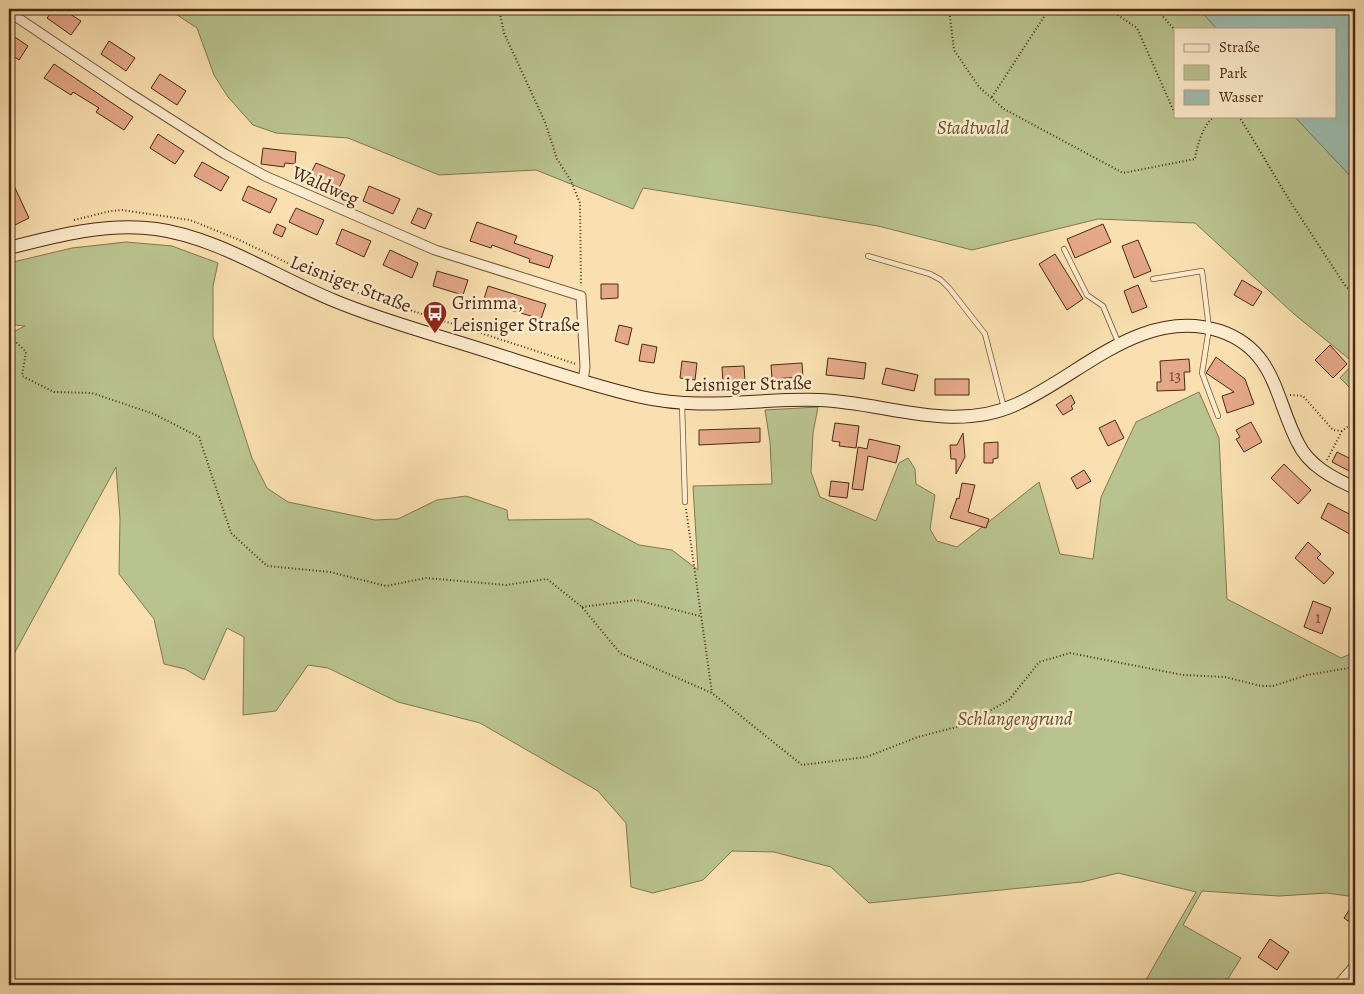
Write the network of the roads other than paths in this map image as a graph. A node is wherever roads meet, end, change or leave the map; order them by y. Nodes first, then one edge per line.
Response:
1 (9, 12) edge
2 (9, 248) edge
3 (1064, 249) dead end
4 (868, 256) dead end
5 (1153, 279) dead end
6 (1209, 328) junction
7 (1119, 345) junction
8 (583, 381) junction
9 (682, 404) junction
10 (1005, 409) junction
11 (1218, 416) dead end
12 (1355, 488) edge
13 (684, 502) road end
14 (1355, 965) edge
15 (1338, 985) edge

1 - 8 street, Waldweg
2 - 8 main road, Leisniger Straße
3 - 7 lane
4 - 10 lane
5 - 6 lane
6 - 7 main road, Leisniger Straße
6 - 11 lane
6 - 12 main road, Leisniger Straße
7 - 10 main road, Leisniger Straße
8 - 9 main road, Leisniger Straße
9 - 10 main road, Leisniger Straße
9 - 13 lane
14 - 15 street

